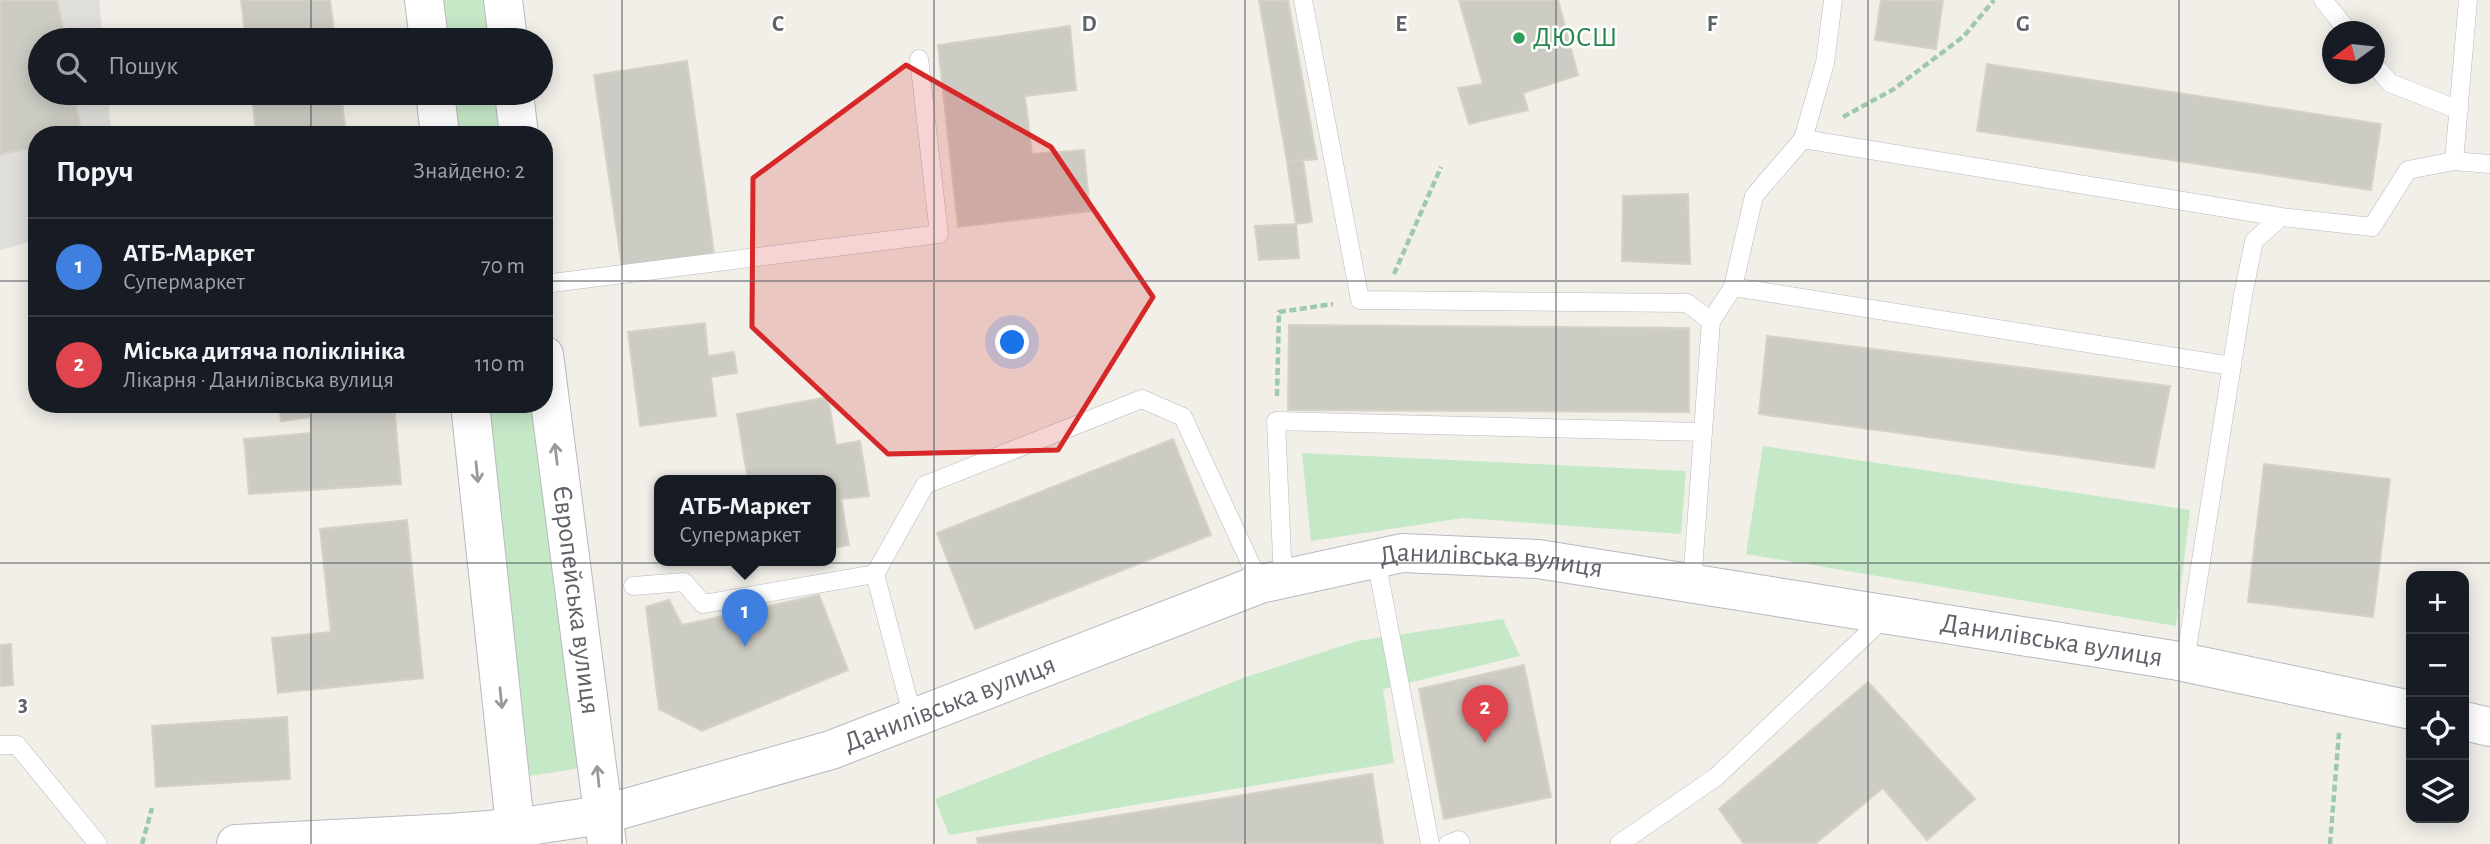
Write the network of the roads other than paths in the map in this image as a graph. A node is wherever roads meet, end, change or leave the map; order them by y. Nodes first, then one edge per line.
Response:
1 (424, 0) edge
2 (503, 0) edge
3 (1303, 0) edge
4 (1833, 0) edge
5 (2323, 0) edge
6 (2468, 0) edge
7 (2340, 21) edge
8 (428, 28) edge
9 (506, 28) edge
10 (919, 59) dead end
11 (2385, 77) edge
12 (436, 105) edge
13 (515, 105) edge
14 (2459, 110) junction
15 (439, 126) edge
16 (518, 126) edge
17 (1803, 139) junction
18 (2454, 161) junction
19 (2490, 164) edge
20 (2281, 217) junction
21 (553, 283) edge
22 (1733, 287) junction
23 (1712, 321) junction
24 (2232, 366) junction
25 (471, 413) edge
26 (551, 413) edge
27 (1702, 432) junction
28 (1376, 559) junction
29 (875, 574) junction
30 (1272, 582) junction
31 (1692, 584) junction
32 (634, 586) dead end
33 (1886, 616) junction
34 (2185, 662) junction
35 (2406, 709) edge
36 (913, 718) junction
37 (2469, 722) edge
38 (2490, 727) edge
39 (0, 745) edge
40 (605, 830) edge
41 (516, 836) edge
42 (99, 844) edge
43 (236, 844) edge
44 (1430, 844) edge
45 (1447, 844) edge
46 (1461, 844) edge
47 (1619, 844) edge

1 - 8 main road
2 - 9 main road
3 - 23 lane
4 - 17 lane
5 - 7 lane
6 - 14 lane
10 - 21 lane
11 - 14 lane
12 - 15 main road
13 - 16 main road
14 - 18 lane
17 - 20 lane
17 - 22 lane
18 - 19 lane
18 - 20 lane
20 - 24 lane
22 - 23 lane
22 - 24 lane
23 - 27 lane
24 - 34 lane
25 -> 41 main road
40 -> 26 main road, Європейська вулиця
27 - 30 lane
27 - 31 lane
28 - 30 main road, Данилівська вулиця
28 - 31 main road, Данилівська вулиця
28 - 44 lane
29 - 30 lane
29 - 32 lane
29 - 36 lane
30 - 36 main road, Данилівська вулиця
31 - 33 main road, Данилівська вулиця
33 - 34 main road, Данилівська вулиця
33 - 47 lane
34 - 35 main road, Данилівська вулиця
36 - 40 main road, Данилівська вулиця
37 - 38 main road
39 - 42 lane
40 - 41 main road, Данилівська вулиця
41 - 43 main road, Данилівська вулиця
45 - 46 lane

